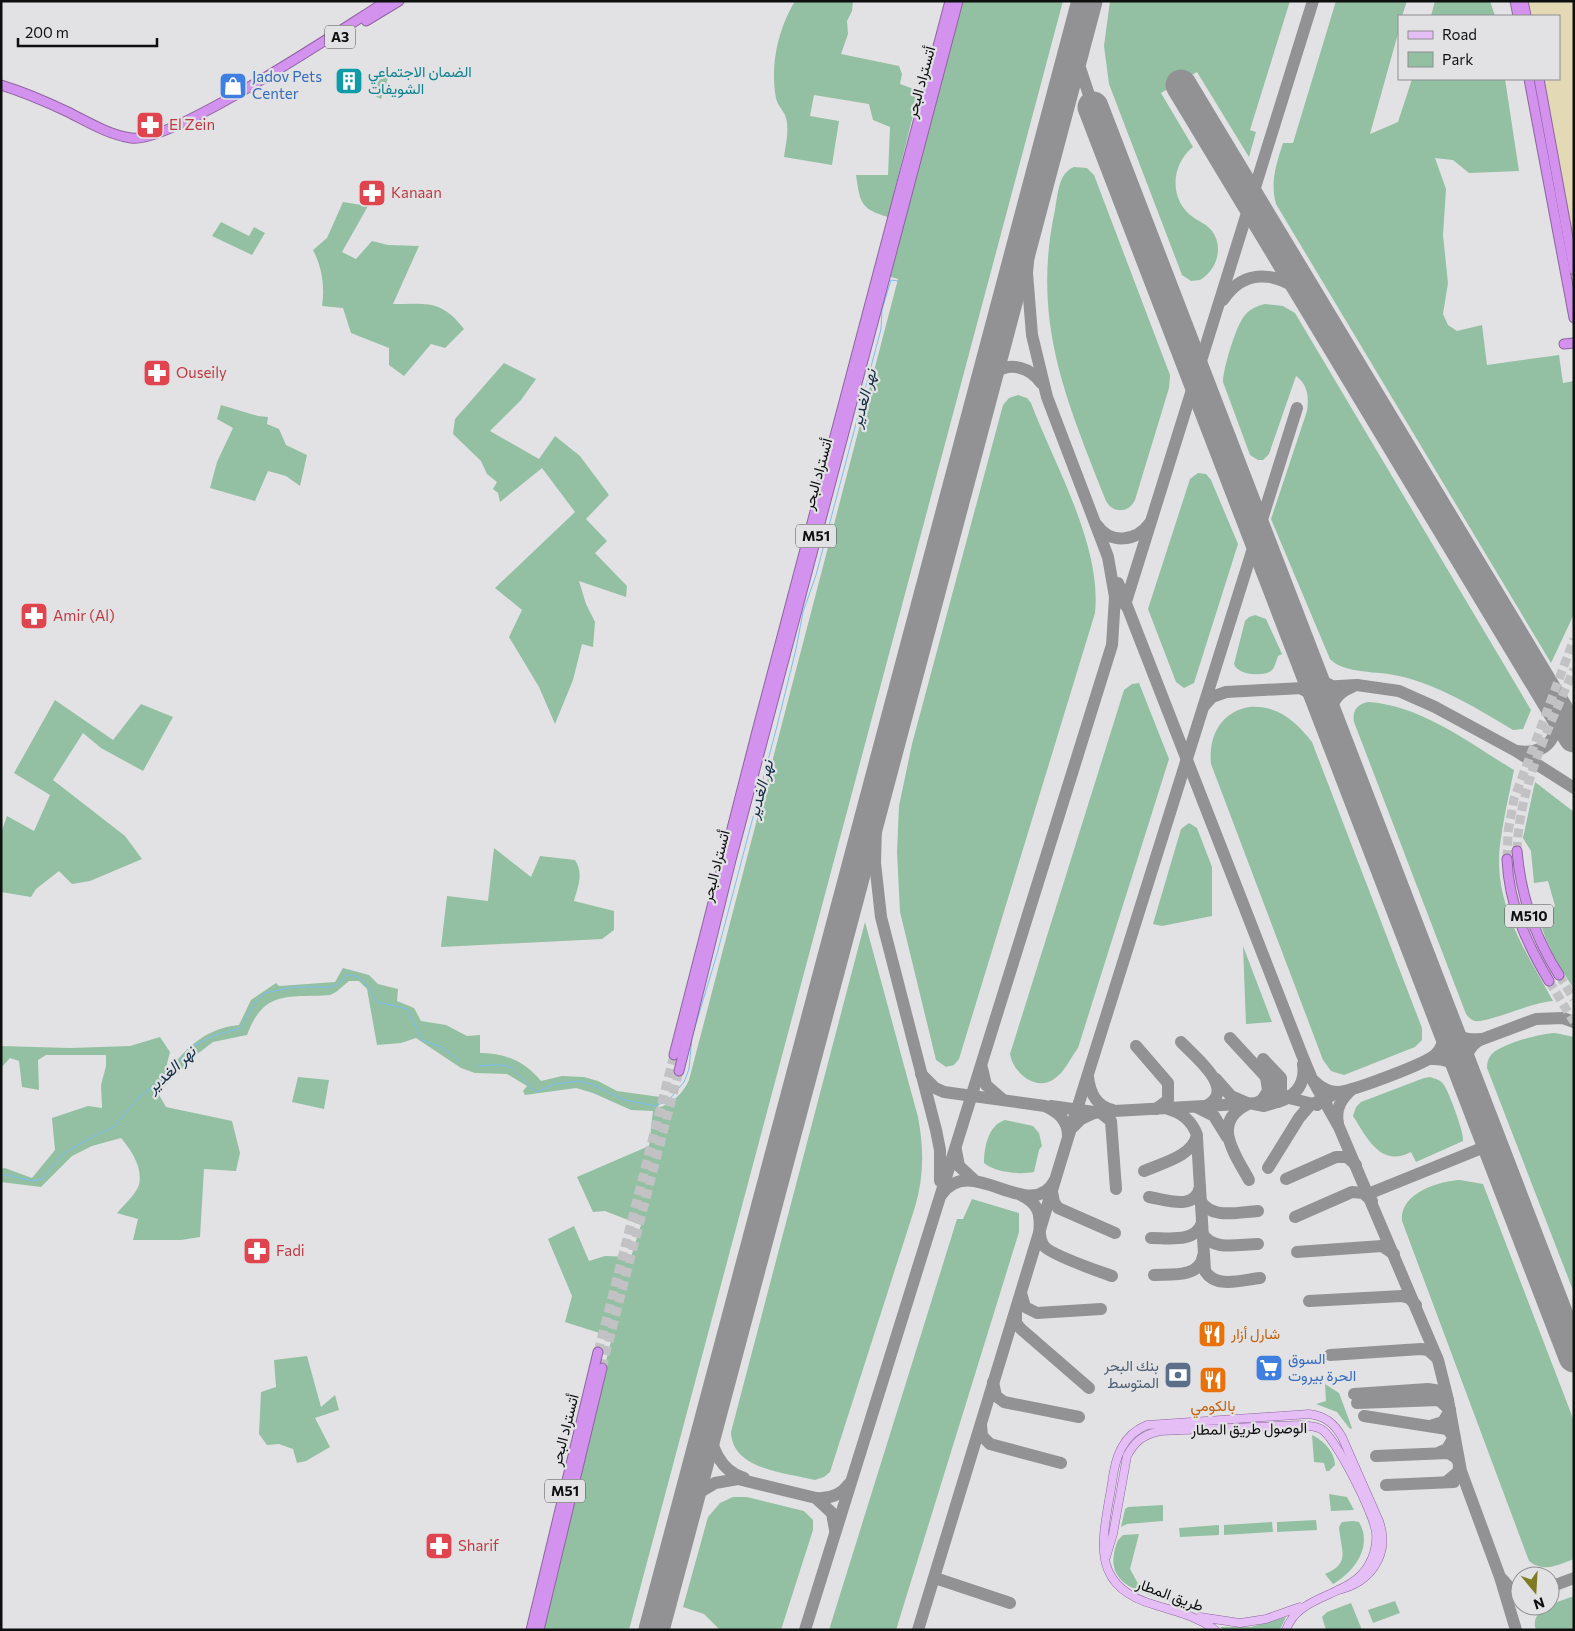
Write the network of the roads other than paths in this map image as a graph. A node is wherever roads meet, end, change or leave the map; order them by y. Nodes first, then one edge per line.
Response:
1 (387, 1) edge
2 (400, 1) edge
3 (950, 1) edge
4 (958, 1) edge
5 (1515, 1) edge
6 (1523, 1) edge
7 (1518, 15) edge
8 (1526, 15) edge
9 (279, 69) junction
10 (1529, 80) edge
11 (1539, 80) edge
12 (1, 86) edge
13 (1574, 270) edge
14 (1574, 318) edge
15 (1574, 343) edge
16 (1564, 344) dead end
17 (1517, 851) tunnel mouth
18 (1507, 859) tunnel mouth
19 (1559, 974) tunnel mouth
20 (1549, 981) tunnel mouth
21 (674, 1055) tunnel mouth
22 (679, 1071) tunnel mouth
23 (598, 1352) tunnel mouth
24 (602, 1368) tunnel mouth
25 (1383, 1534) junction
26 (1390, 1546) dead end
27 (1106, 1557) junction
28 (1338, 1590) junction
29 (1304, 1605) junction
30 (1196, 1617) junction
31 (531, 1630) edge
32 (539, 1630) edge
33 (1215, 1630) edge
34 (1286, 1630) edge

1 - 9 highway, A3
2 - 9 highway, A3
3 - 21 highway, أتستراد البحر / M51
4 - 22 highway, أتستراد البحر / M51
5 - 7 highway
6 - 8 highway
9 - 12 highway, A3
10 - 14 highway
11 - 13 highway
15 - 16 highway
17 - 19 highway, M510
18 - 20 highway, M510
23 - 31 highway, أتستراد البحر / M51
24 - 32 highway, أتستراد البحر / M51
25 - 26 main road
25 - 27 main road, طريق المطار
25 - 28 main road
27 - 28 main road, الوصول طريق المطار
27 - 30 main road, طريق المطار
28 - 29 main road
29 - 30 main road
29 - 34 main road
30 - 33 main road, طريق المطار

